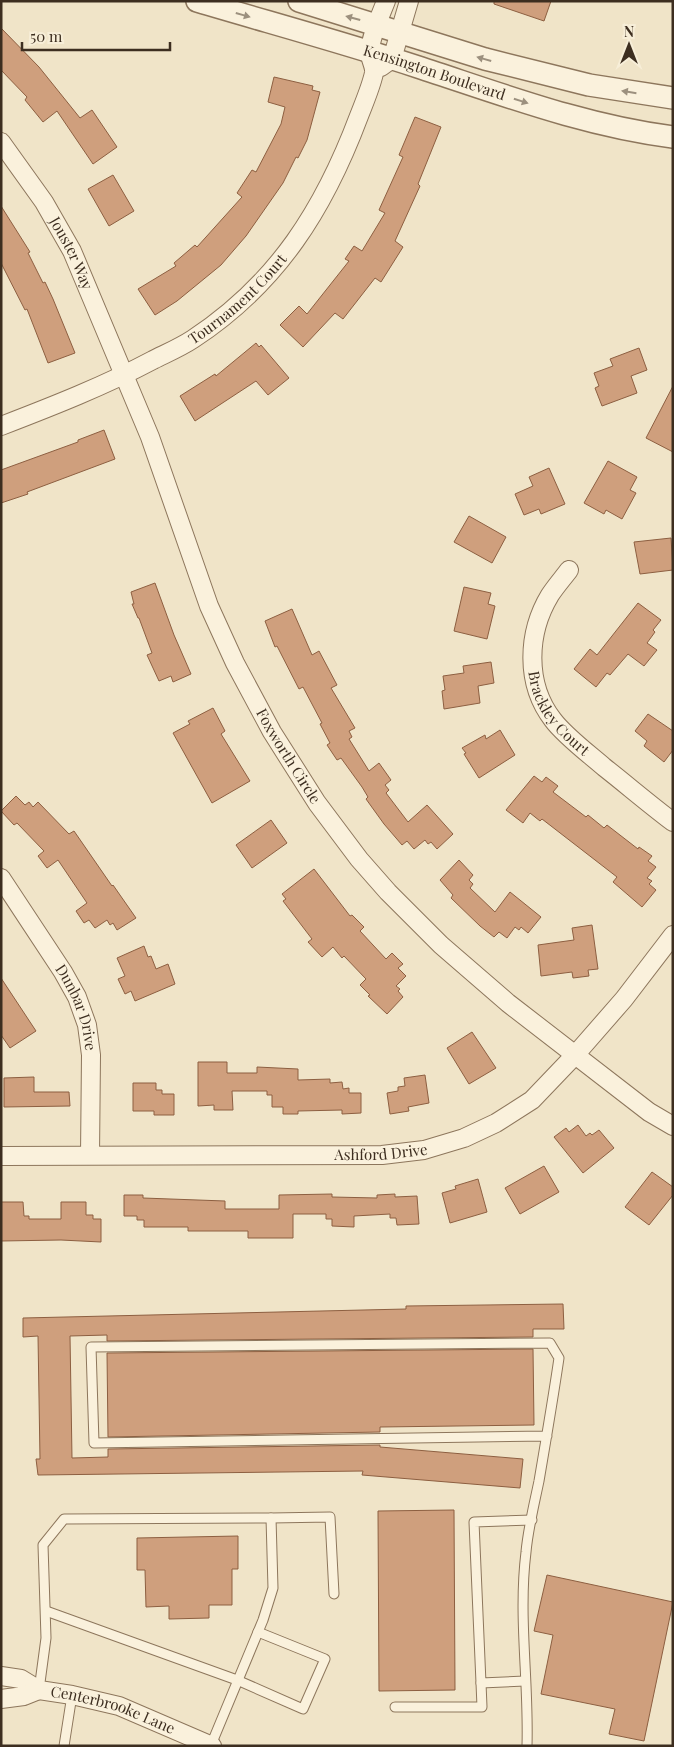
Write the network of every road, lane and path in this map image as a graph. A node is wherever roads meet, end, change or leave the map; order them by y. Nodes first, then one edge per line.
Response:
1 (197, 1) edge
2 (298, 1) edge
3 (386, 1) edge
4 (409, 1) edge
5 (377, 25) junction
6 (400, 32) junction
7 (392, 58) junction
8 (372, 62) junction
9 (673, 98) edge
10 (673, 137) edge
11 (1, 142) edge
12 (125, 375) junction
13 (1, 426) edge
14 (569, 570) dead end
15 (673, 822) edge
16 (1, 878) edge
17 (673, 934) edge
18 (576, 1054) junction
19 (673, 1126) edge
20 (90, 1155) junction
21 (1, 1156) edge
22 (547, 1436) junction
23 (271, 1518) junction
24 (532, 1520) junction
25 (334, 1594) dead end
26 (46, 1612) junction
27 (258, 1632) junction
28 (1, 1676) edge
29 (238, 1680) junction
30 (525, 1681) junction
31 (480, 1683) junction
32 (39, 1690) junction
33 (72, 1694) junction
34 (1, 1699) edge
35 (395, 1707) dead end
36 (211, 1745) edge
37 (64, 1746) edge
38 (527, 1746) edge

1 -> 8 street, Kensington Boulevard
5 -> 2 street, Kensington Boulevard
3 - 5 street, Tournament Court
4 - 6 street
5 - 6 street, Kensington Boulevard
5 - 8 street, Tournament Court
6 - 7 street
9 -> 6 street, Kensington Boulevard
7 - 8 street, Kensington Boulevard
7 -> 10 street, Kensington Boulevard
8 - 12 street, Tournament Court
11 - 12 street, Jouster Way
12 - 13 street, Tournament Court
12 - 18 street, Foxworth Circle
14 - 15 street, Brackley Court
16 - 20 street, Dunbar Drive
17 - 18 street, Ashford Drive
18 - 19 street, Foxworth Circle
18 - 20 street, Ashford Drive
20 - 21 street, Ashford Drive
22 - 22 lane
22 - 24 lane
23 - 25 lane
23 - 26 lane
23 - 27 lane
24 - 30 lane
24 - 31 lane
26 - 29 lane
26 - 32 lane
27 - 29 lane
27 - 29 lane
28 - 32 street, Centerbrooke Lane
29 - 36 lane
30 - 31 lane
30 - 38 lane
31 - 35 lane
32 - 33 street, Centerbrooke Lane
32 - 34 street, Centerbrooke Lane
33 - 36 street, Centerbrooke Lane
33 - 37 lane

